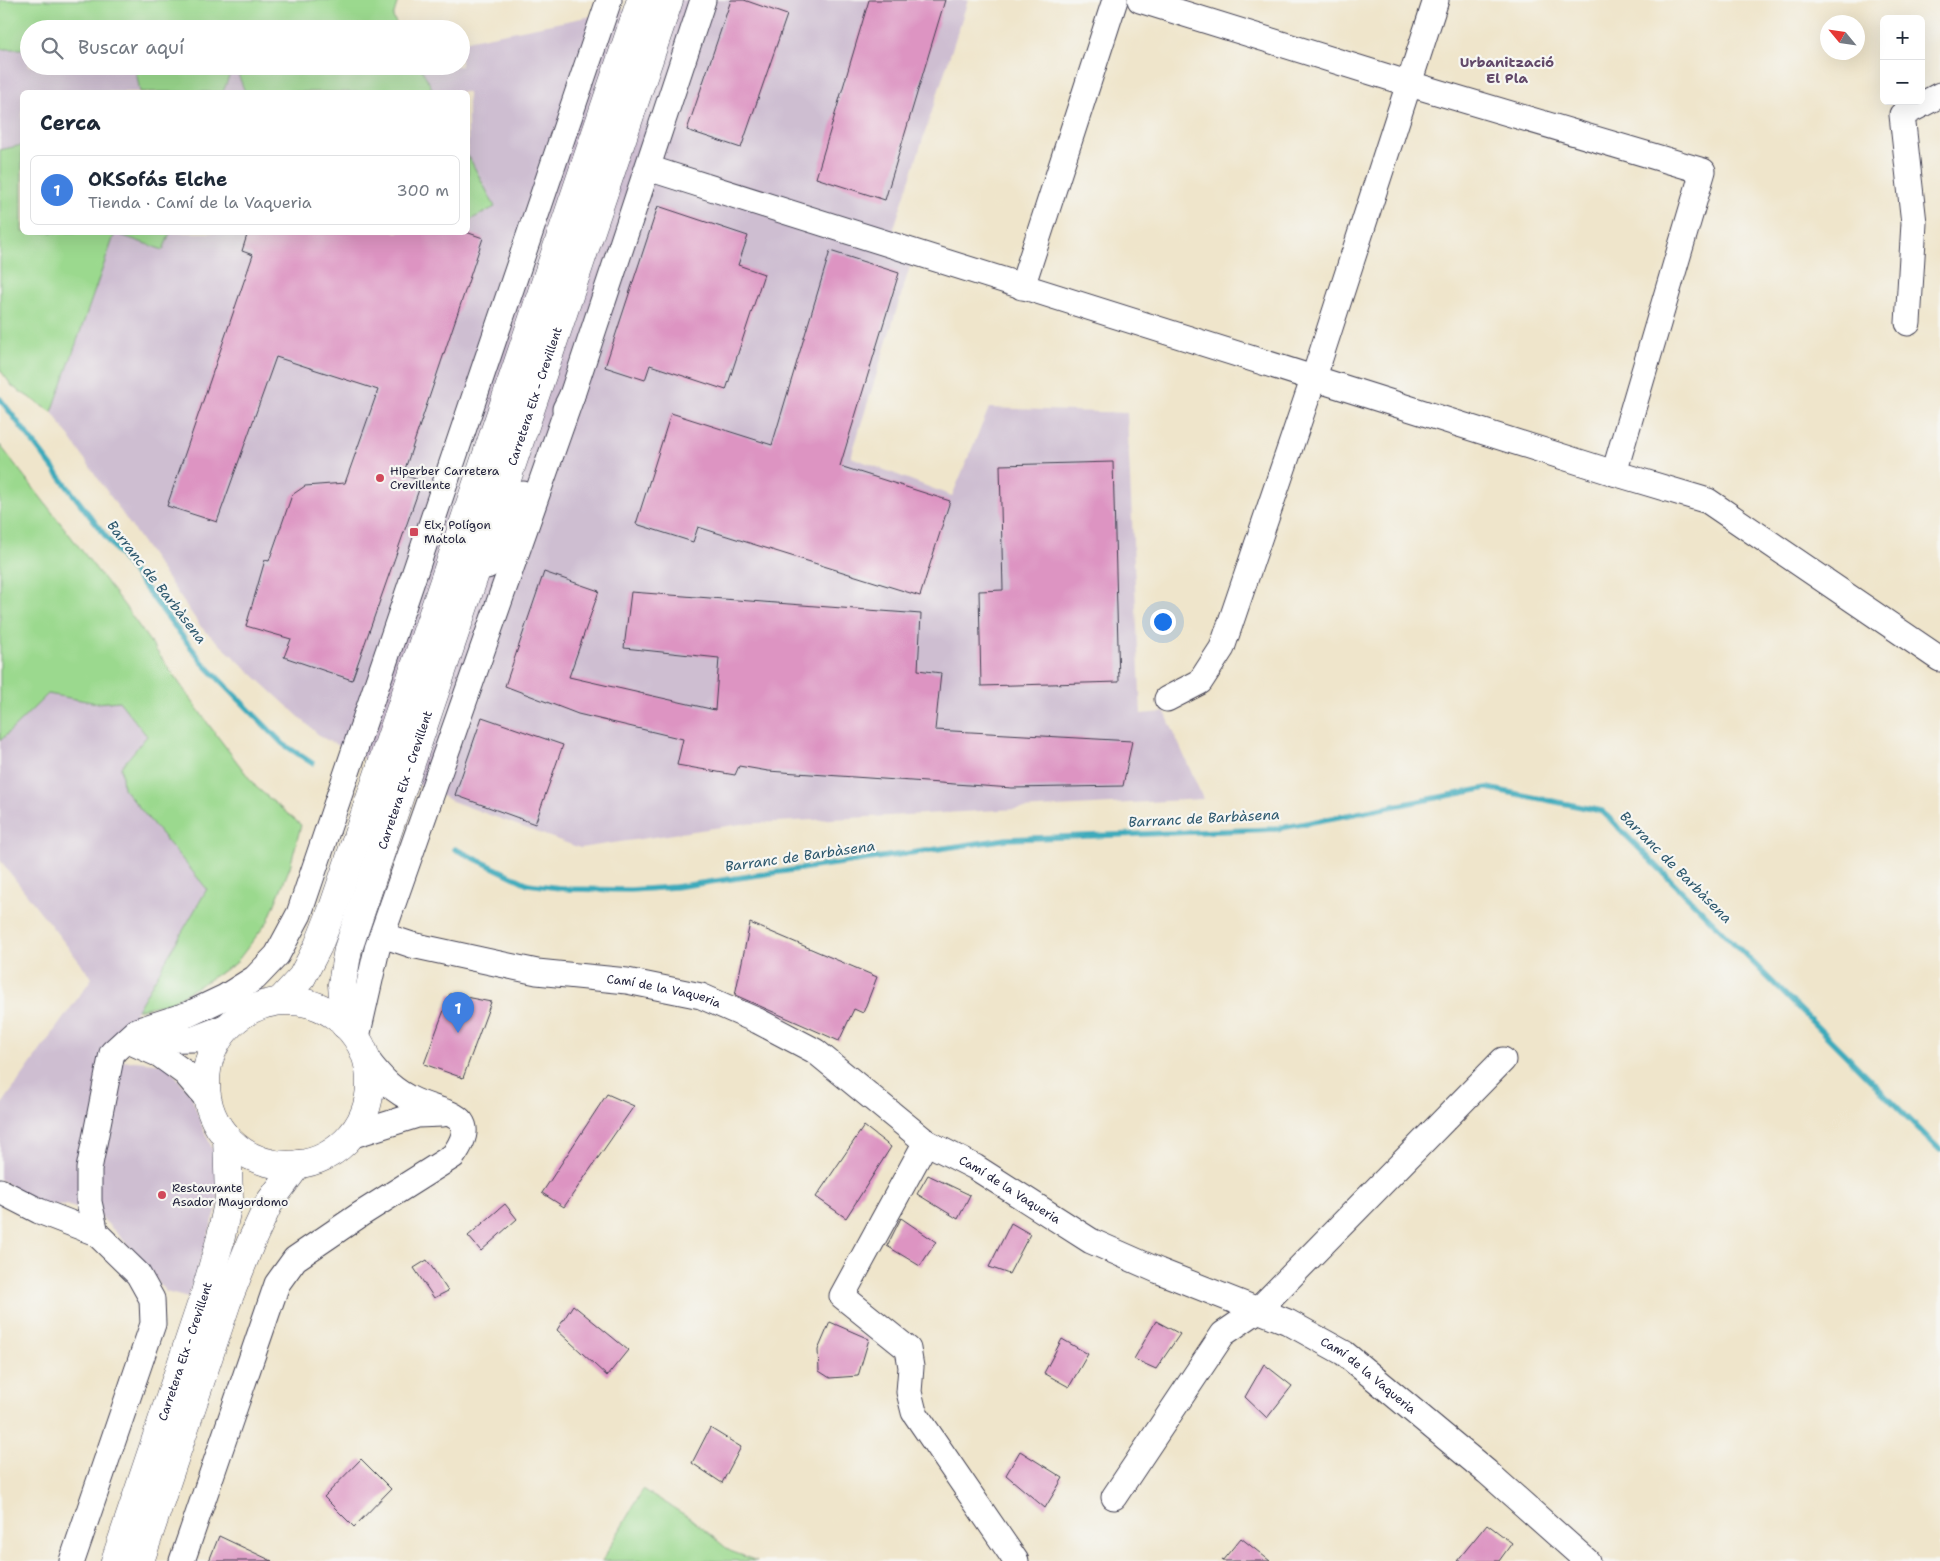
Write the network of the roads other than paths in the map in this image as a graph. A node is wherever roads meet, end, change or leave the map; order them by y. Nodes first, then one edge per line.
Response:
1 (609, 0) edge
2 (641, 0) edge
3 (669, 0) edge
4 (703, 0) edge
5 (1115, 0) edge
6 (1140, 0) edge
7 (1436, 0) edge
8 (1410, 84) junction
9 (1940, 95) edge
10 (648, 168) junction
11 (1022, 286) junction
12 (1908, 323) dead end
13 (1314, 377) junction
14 (572, 395) junction
15 (1614, 473) junction
16 (440, 498) junction
17 (456, 628) junction
18 (1940, 659) edge
19 (1167, 698) dead end
20 (397, 720) junction
21 (382, 935) junction
22 (280, 1001) junction
23 (230, 1025) junction
24 (126, 1040) junction
25 (357, 1041) junction
26 (1503, 1060) dead end
27 (208, 1100) junction
28 (448, 1113) junction
29 (350, 1136) junction
30 (227, 1137) junction
31 (926, 1142) junction
32 (298, 1164) junction
33 (0, 1191) edge
34 (96, 1233) junction
35 (1258, 1310) junction
36 (1114, 1497) dead end
37 (72, 1561) edge
38 (114, 1561) edge
39 (140, 1561) edge
40 (182, 1561) edge
41 (1016, 1561) edge
42 (1587, 1561) edge

1 - 16 street
2 - 20 highway, Carretera Elx - Crevillent
3 - 17 highway, Carretera Elx - Crevillent
4 - 10 street
5 - 11 street
6 - 8 street
7 - 8 street
8 - 13 street
8 - 15 street
9 - 12 street
10 - 11 street
10 - 14 street
11 - 13 street
13 - 15 street
13 - 19 street
14 - 17 street
14 - 21 street
15 - 18 street
16 - 20 street
16 - 24 street
17 - 25 highway, Carretera Elx - Crevillent
20 - 22 highway, Carretera Elx - Crevillent
21 - 25 street
21 - 31 street, Camí de la Vaqueria
22 - 23 highway
22 - 25 highway
23 - 24 street
23 - 27 highway
24 - 27 street
24 - 34 street
25 - 28 street
25 - 29 highway
26 - 35 street
27 - 30 highway
28 - 29 street
28 - 40 street
29 - 32 highway
30 - 32 highway
30 - 38 highway, Carretera Elx - Crevillent
31 - 35 street, Camí de la Vaqueria
31 - 41 street
32 - 39 highway, Carretera Elx - Crevillent
33 - 34 street
34 - 37 street
35 - 36 street
35 - 42 street, Camí de la Vaqueria

